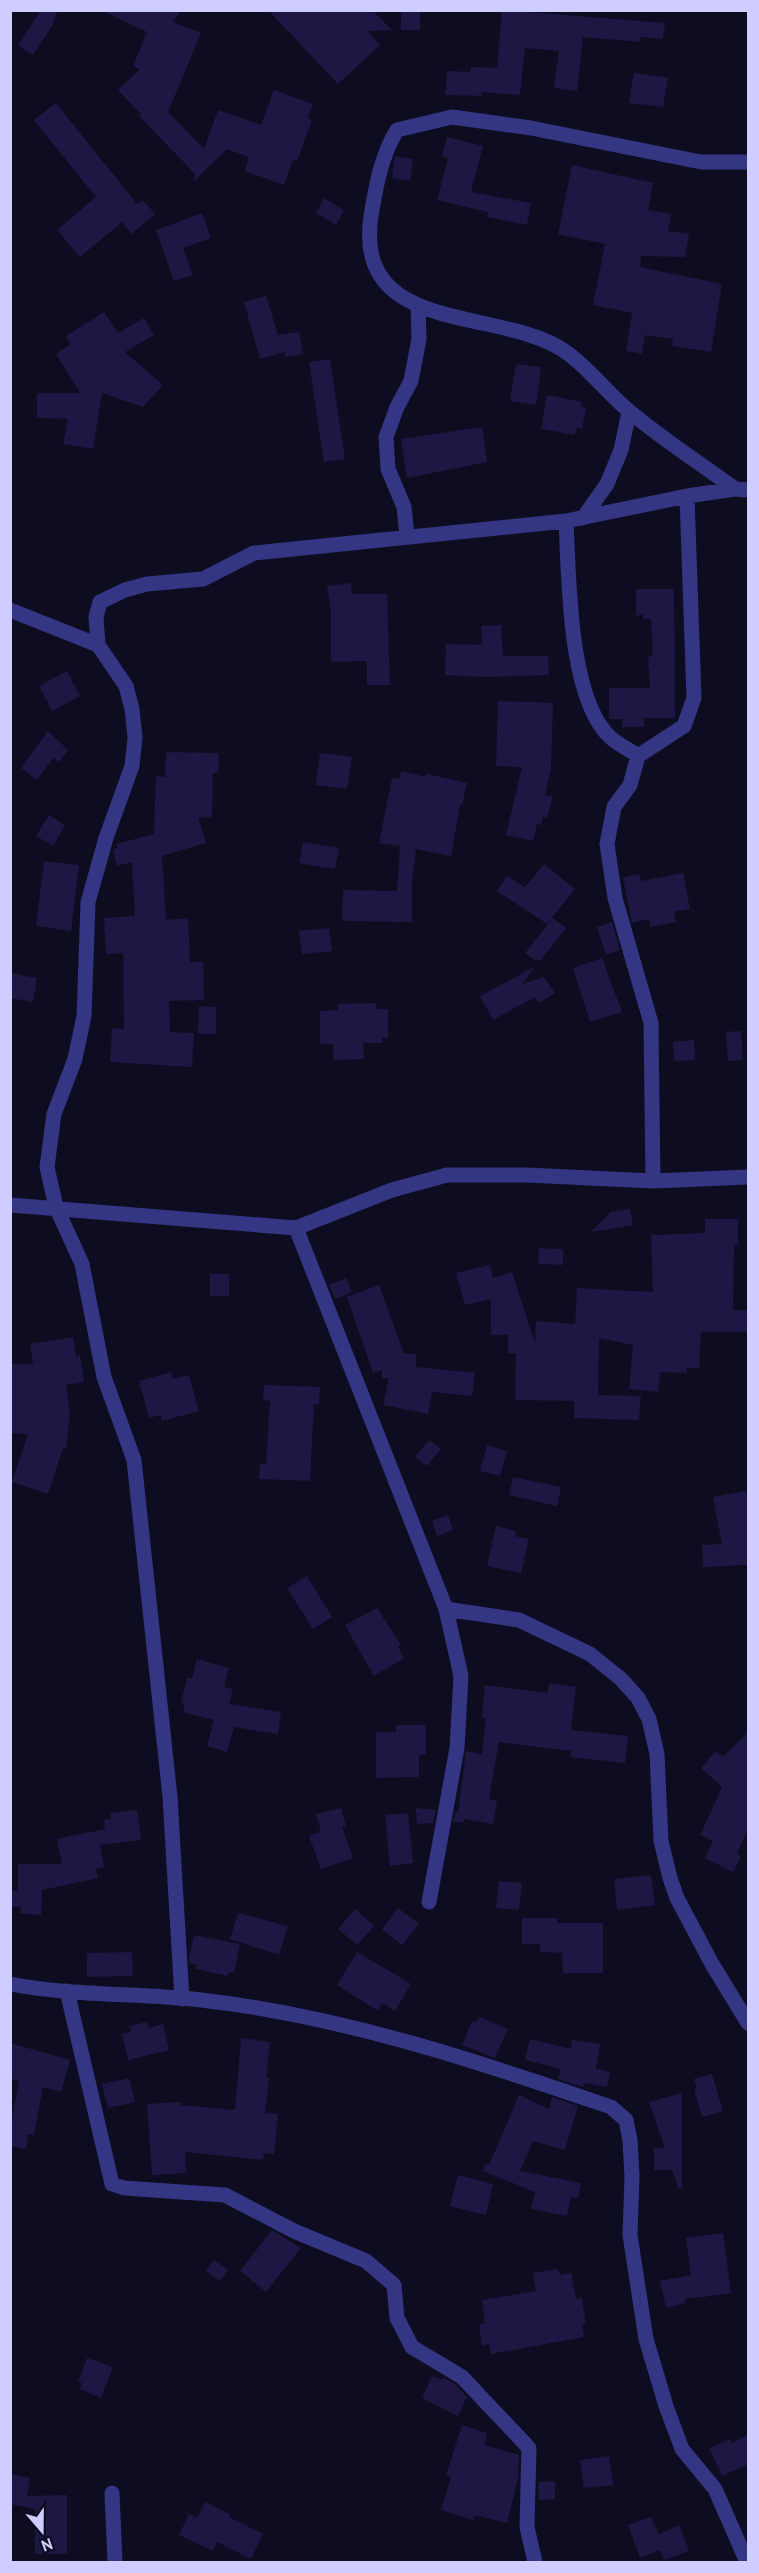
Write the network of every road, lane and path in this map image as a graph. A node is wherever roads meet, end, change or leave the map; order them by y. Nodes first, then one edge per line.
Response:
1 (748, 162) edge
2 (418, 305) junction
3 (629, 412) junction
4 (742, 490) edge
5 (687, 496) junction
6 (583, 518) junction
7 (566, 521) junction
8 (407, 536) junction
9 (10, 610) edge
10 (98, 645) junction
11 (638, 756) junction
12 (748, 1177) edge
13 (653, 1181) junction
14 (10, 1204) edge
15 (56, 1207) junction
16 (296, 1228) junction
17 (446, 1609) junction
18 (429, 1902) dead end
19 (10, 1984) edge
20 (67, 1990) junction
21 (182, 1999) junction
22 (748, 2023) edge
23 (112, 2493) dead end
24 (115, 2562) edge
25 (535, 2562) edge
26 (747, 2562) edge

1 - 2 street
2 - 3 street
2 - 8 street
3 - 4 street
3 - 6 street
4 - 5 street
5 - 6 street
5 - 11 street
6 - 7 street
7 - 8 street
7 - 11 street
8 - 10 street
9 - 10 street
10 - 15 street
11 - 13 street
12 - 13 street
13 - 16 street
14 - 15 street
15 - 16 street
15 - 21 street
16 - 17 street
17 - 18 street
17 - 22 street
19 - 20 street
20 - 21 street
20 - 25 street
21 - 26 street
23 - 24 street

